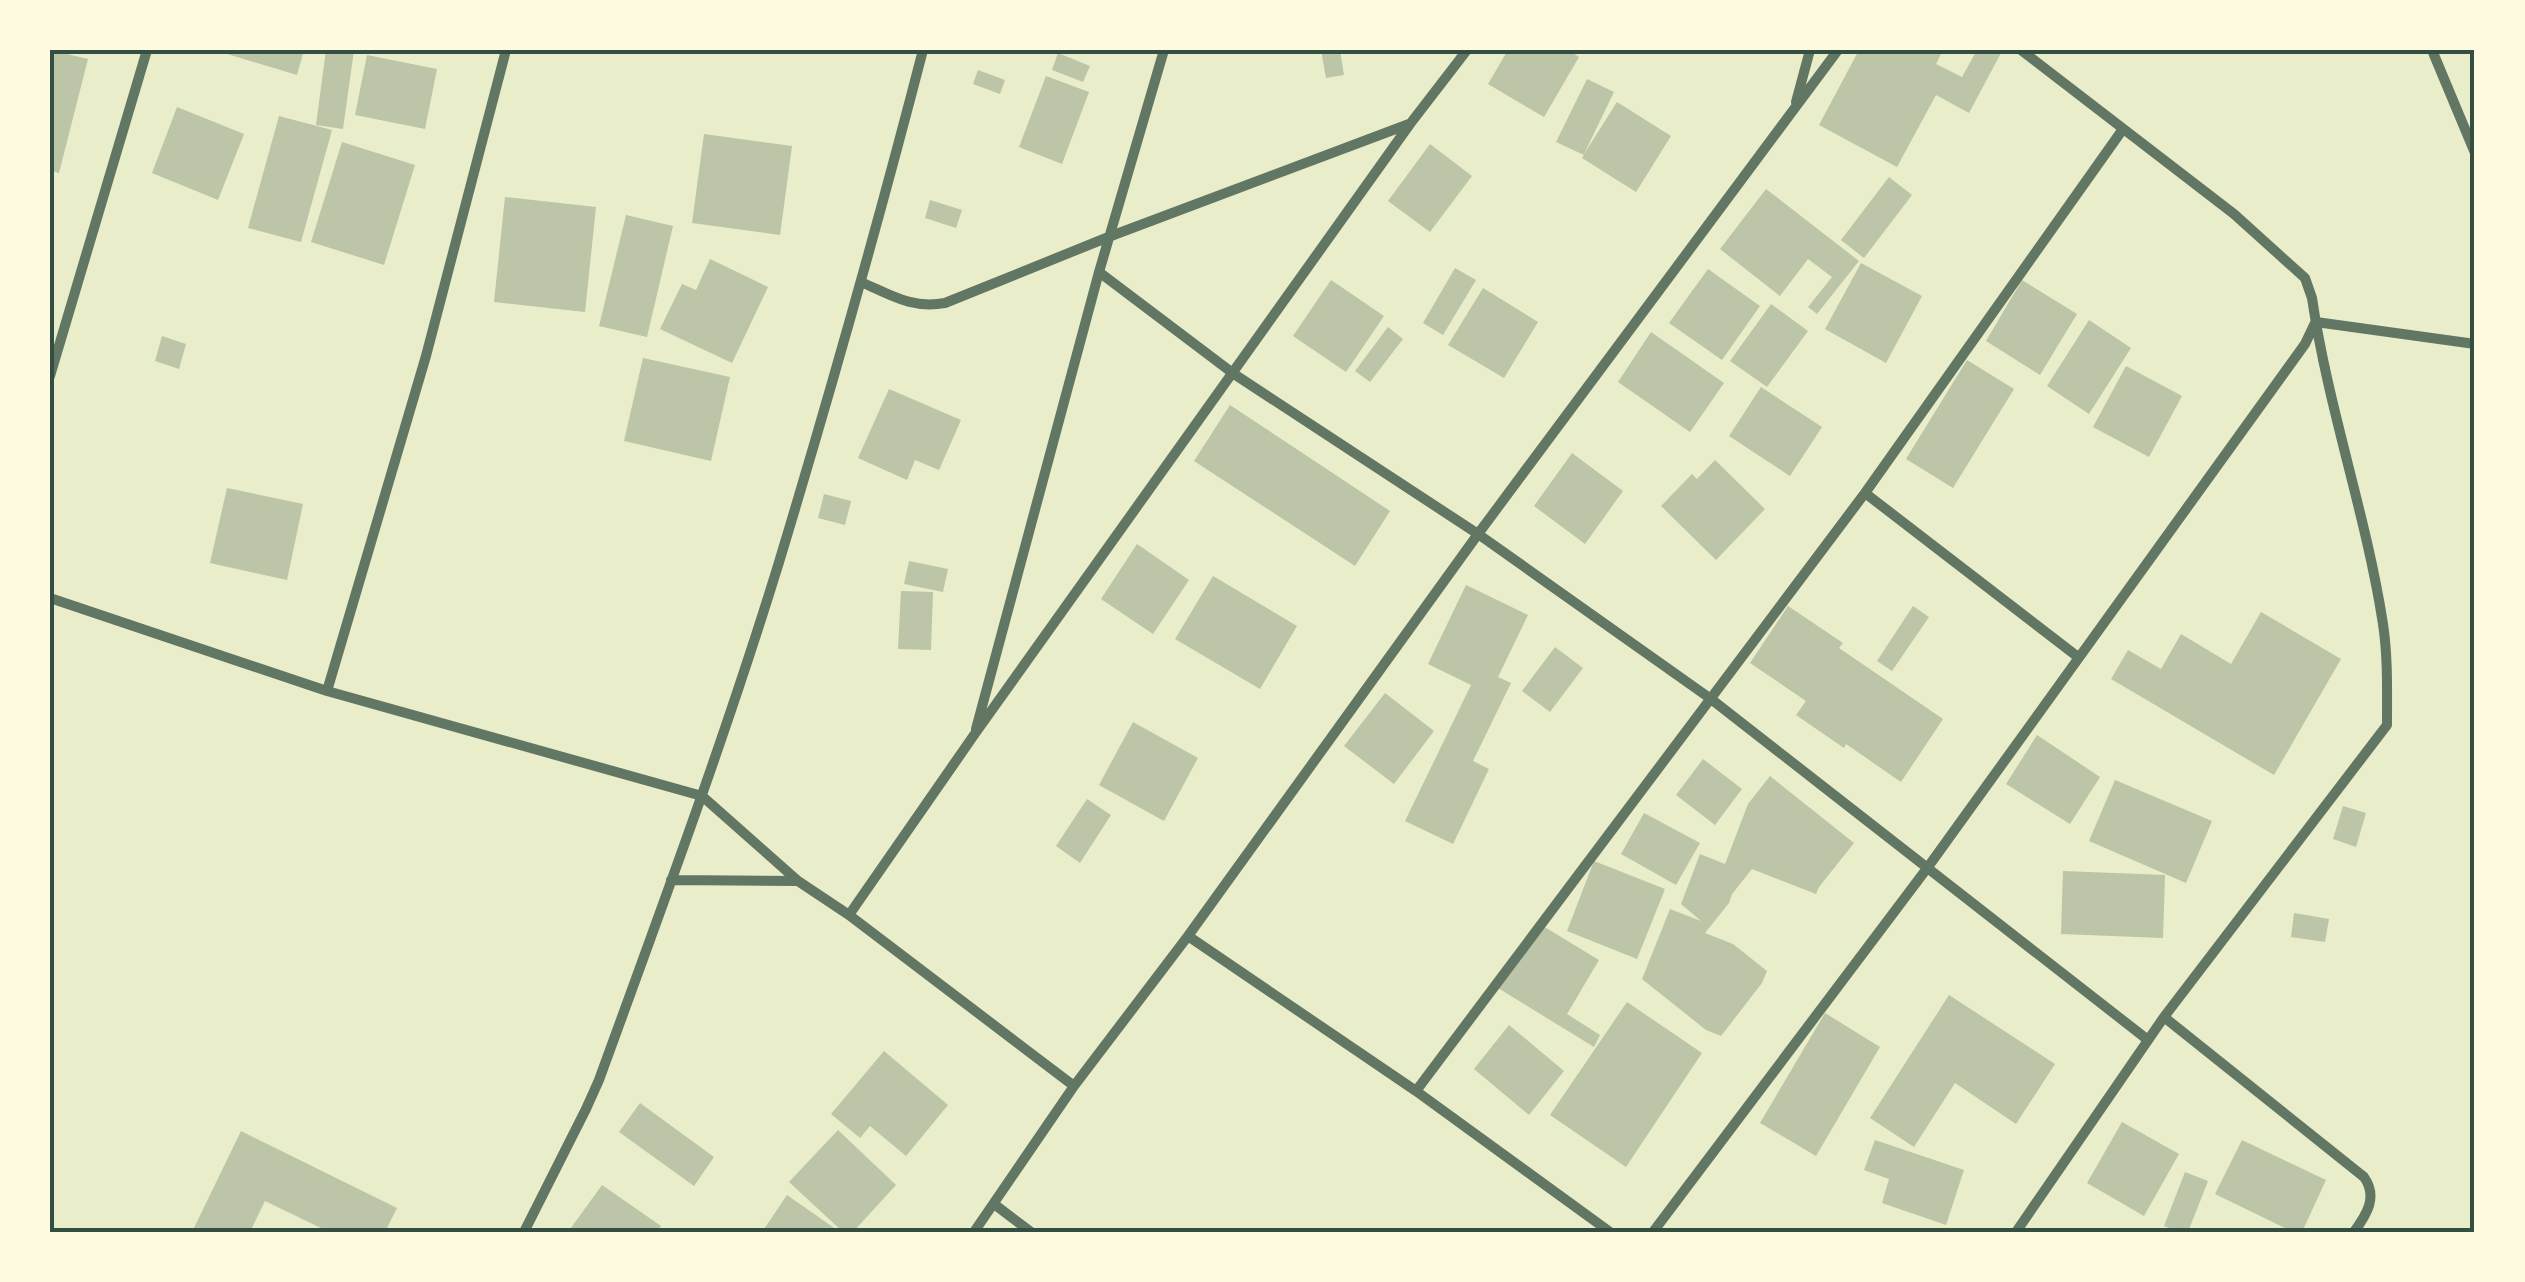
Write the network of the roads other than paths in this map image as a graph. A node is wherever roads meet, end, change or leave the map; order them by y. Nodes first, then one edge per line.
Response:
1 (147, 50) edge
2 (506, 50) edge
3 (924, 50) edge
4 (1164, 50) edge
5 (1468, 50) edge
6 (1810, 50) edge
7 (1838, 50) edge
8 (2020, 50) edge
9 (2432, 50) edge
10 (1794, 109) junction
11 (1410, 124) junction
12 (2123, 129) junction
13 (2475, 152) edge
14 (1111, 236) junction
15 (1099, 272) junction
16 (861, 282) junction
17 (2316, 322) junction
18 (2475, 344) edge
19 (1234, 374) junction
20 (50, 376) edge
21 (1864, 494) junction
22 (1478, 534) junction
23 (50, 598) edge
24 (2078, 657) junction
25 (327, 691) junction
26 (1711, 699) junction
27 (974, 735) junction
28 (702, 796) junction
29 (1928, 866) junction
30 (670, 880) junction
31 (798, 881) junction
32 (849, 915) junction
33 (1188, 936) junction
34 (2164, 1016) junction
35 (2148, 1040) junction
36 (1074, 1086) junction
37 (1416, 1091) junction
38 (994, 1204) junction
39 (524, 1232) edge
40 (974, 1232) edge
41 (1032, 1232) edge
42 (1610, 1232) edge
43 (1654, 1232) edge
44 (2016, 1232) edge
45 (2354, 1232) edge

1 - 20 street
2 - 25 street
3 - 16 street
4 - 14 street
5 - 11 street
6 - 10 street
7 - 10 street
8 - 12 street
9 - 13 street
10 - 22 street
11 - 14 street
11 - 19 street
12 - 17 street
12 - 21 street
14 - 15 street
14 - 16 street
15 - 19 street
15 - 27 street
16 - 28 street
17 - 18 street
17 - 24 street
17 - 34 street
19 - 22 street
19 - 27 street
21 - 24 street
21 - 26 street
22 - 26 street
22 - 33 street
23 - 25 street
24 - 29 street
25 - 28 street
26 - 29 street
26 - 37 street
27 - 32 street
28 - 30 street
28 - 31 street
29 - 35 street
29 - 43 street
30 - 31 street
30 - 39 street
31 - 32 street
32 - 36 street
33 - 36 street
33 - 37 street
34 - 35 street
34 - 45 street
35 - 44 street
36 - 38 street
37 - 42 street
38 - 40 street
38 - 41 street

